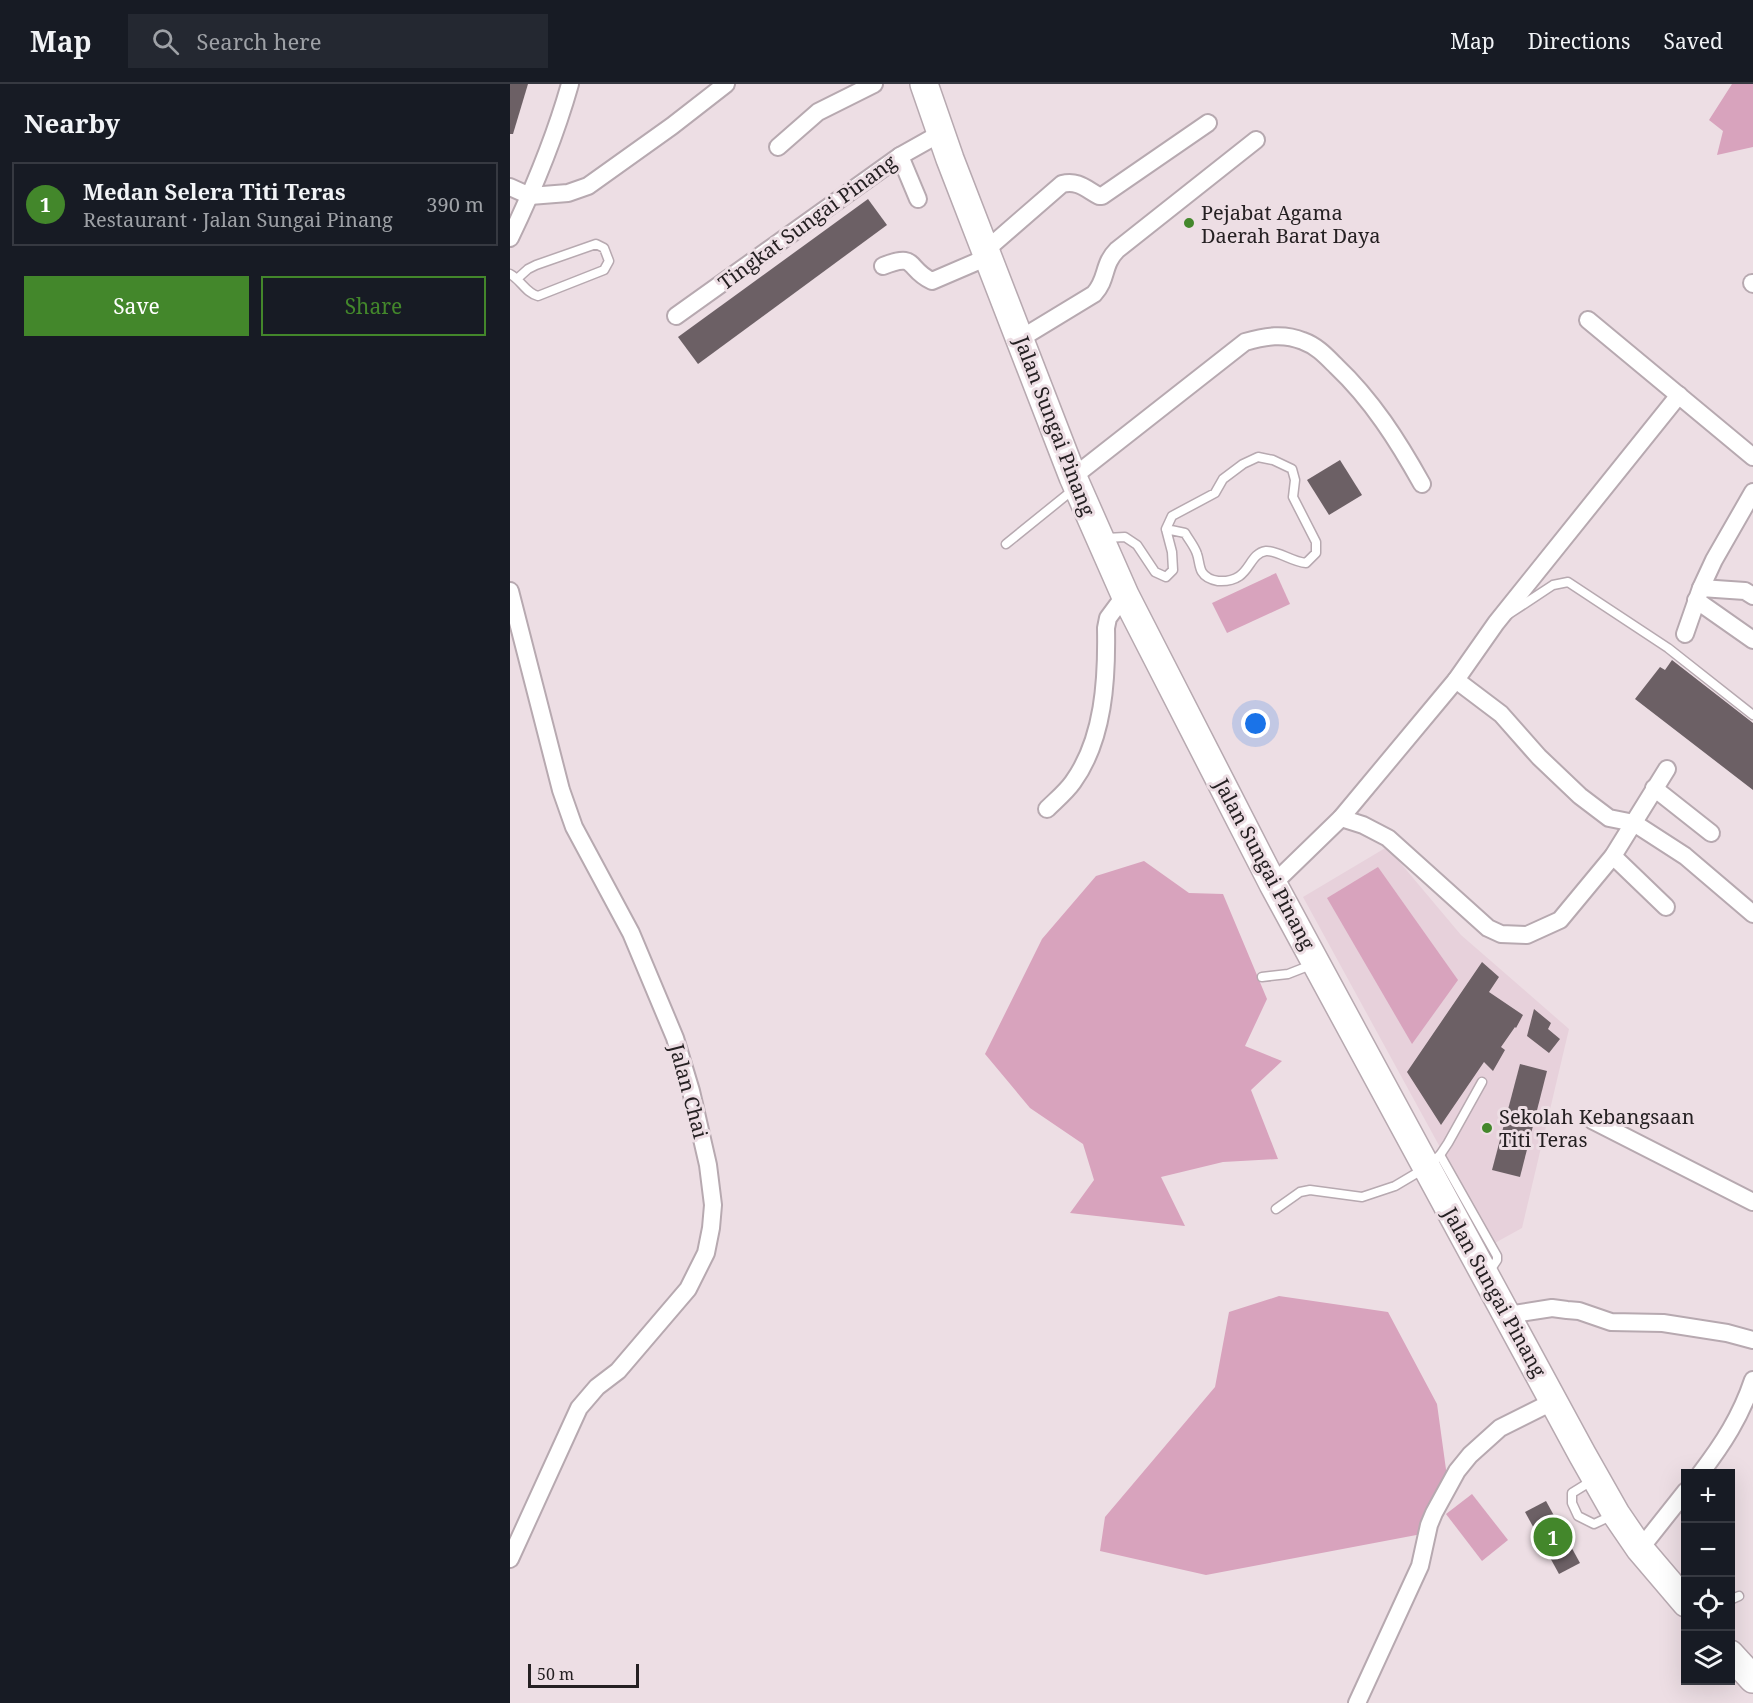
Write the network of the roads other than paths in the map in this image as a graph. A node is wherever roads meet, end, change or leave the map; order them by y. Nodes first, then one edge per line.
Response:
1 (570, 84) edge
2 (726, 84) edge
3 (874, 84) edge
4 (924, 84) edge
5 (1208, 123) dead end
6 (941, 133) junction
7 (1256, 140) dead end
8 (778, 147) dead end
9 (900, 156) junction
10 (510, 187) edge
11 (530, 196) junction
12 (918, 199) dead end
13 (510, 238) edge
14 (987, 253) junction
15 (883, 266) dead end
16 (514, 276) edge
17 (676, 316) dead end
18 (1588, 320) dead end
19 (1020, 339) junction
20 (1679, 395) junction
21 (1753, 457) edge
22 (1075, 482) junction
23 (1422, 484) dead end
24 (1753, 492) edge
25 (1166, 529) junction
26 (1099, 538) junction
27 (1005, 544) dead end
28 (510, 591) edge
29 (1699, 594) junction
30 (1125, 595) junction
31 (1753, 596) edge
32 (1496, 623) junction
33 (1685, 634) dead end
34 (1753, 640) edge
35 (1456, 680) junction
36 (1753, 715) edge
37 (1667, 769) dead end
38 (1654, 788) junction
39 (1047, 809) dead end
40 (1341, 818) junction
41 (1634, 823) junction
42 (1711, 833) dead end
43 (1613, 856) junction
44 (1273, 884) junction
45 (1666, 907) dead end
46 (1753, 914) edge
47 (1317, 962) junction
48 (1262, 977) dead end
49 (1482, 1082) dead end
50 (1593, 1120) dead end
51 (1434, 1161) junction
52 (1753, 1202) edge
53 (1276, 1209) dead end
54 (1508, 1315) junction
55 (1753, 1340) edge
56 (1753, 1380) edge
57 (1554, 1401) junction
58 (1703, 1469) edge
59 (1681, 1497) edge
60 (1640, 1549) junction
61 (510, 1559) edge
62 (1681, 1597) edge
63 (1735, 1659) edge
64 (1753, 1679) edge
65 (1357, 1703) edge

1 - 11 street
2 - 11 street
3 - 8 street
4 - 6 main road, Jalan Sungai Pinang
5 - 14 street
6 - 9 street, Tingkat Sungai Pinang
6 - 14 main road, Jalan Sungai Pinang
7 - 19 street
9 - 12 street
9 - 17 street, Tingkat Sungai Pinang
10 - 11 street
11 - 13 street
14 - 15 street
14 - 19 main road, Jalan Sungai Pinang
16 - 16 lane
18 - 20 street
19 - 22 main road, Jalan Sungai Pinang
20 - 21 street
20 - 32 street
22 - 23 street
22 - 26 main road, Jalan Sungai Pinang
22 - 27 lane
24 - 29 street
25 - 25 lane
25 - 26 lane
26 - 30 main road, Jalan Sungai Pinang
28 - 61 street, Jalan Chai
29 - 31 street
29 - 33 street
29 - 34 street
30 - 39 street
30 - 44 main road, Jalan Sungai Pinang
32 - 35 street
32 - 36 lane
35 - 40 street
35 - 41 street
37 - 38 street
38 - 41 street
38 - 42 street
40 - 43 street
40 - 44 street
41 - 43 street
41 - 46 street
43 - 45 street
44 - 47 main road, Jalan Sungai Pinang
47 - 48 lane
47 - 51 main road, Jalan Sungai Pinang
49 - 51 lane
50 - 52 street
51 - 53 lane
51 - 54 main road, Jalan Sungai Pinang
54 - 55 street
54 - 57 main road, Jalan Sungai Pinang
56 - 58 street
57 - 60 main road, Jalan Sungai Pinang
57 - 65 street
59 - 60 street
60 - 62 main road, Jalan Sungai Pinang
63 - 64 main road

